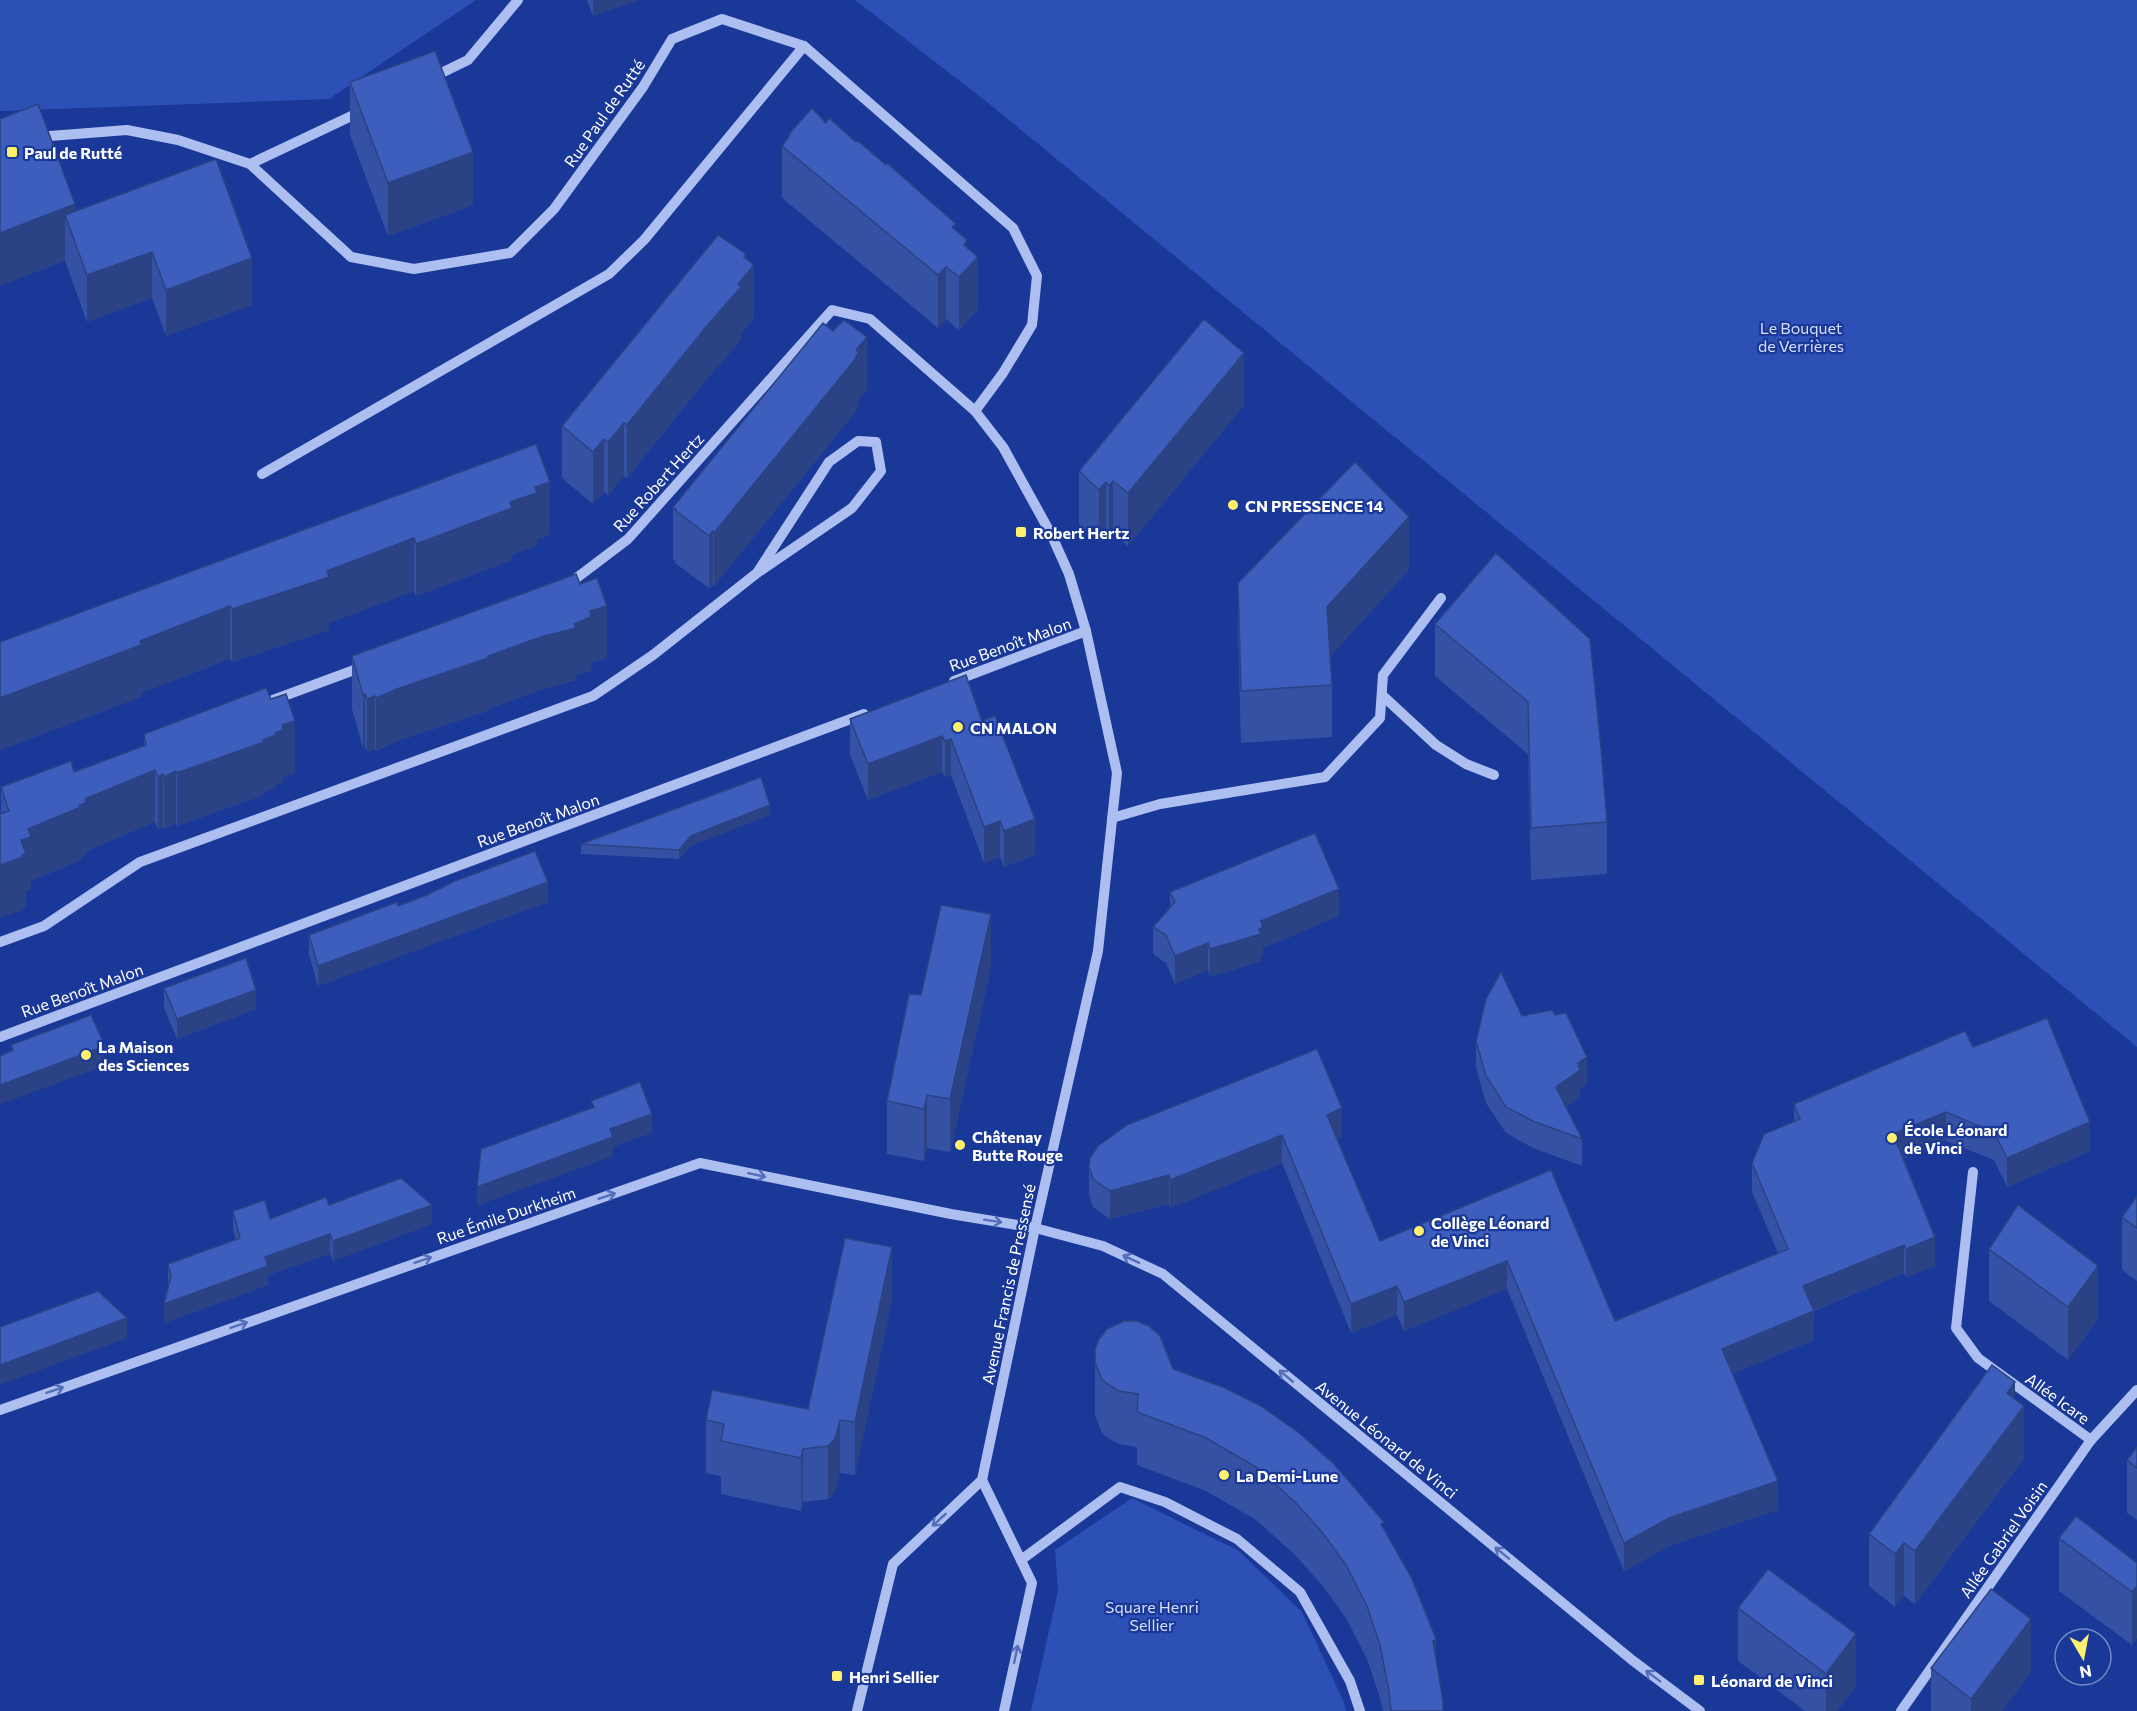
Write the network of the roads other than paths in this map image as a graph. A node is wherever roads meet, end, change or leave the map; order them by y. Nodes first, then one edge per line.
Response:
1 (518, 0) edge
2 (804, 46) junction
3 (421, 83) edge
4 (367, 108) edge
5 (26, 137) edge
6 (250, 164) junction
7 (975, 411) junction
8 (262, 474) dead end
9 (757, 573) junction
10 (559, 592) edge
11 (1441, 598) dead end
12 (1086, 632) junction
13 (370, 664) edge
14 (946, 684) edge
15 (1382, 695) junction
16 (258, 706) edge
17 (879, 709) edge
18 (1494, 775) dead end
19 (1112, 818) junction
20 (0, 942) edge
21 (0, 1037) edge
22 (1973, 1172) dead end
23 (1035, 1228) junction
24 (2137, 1390) edge
25 (0, 1410) edge
26 (2091, 1440) junction
27 (982, 1480) junction
28 (1021, 1560) junction
29 (856, 1711) edge
30 (1004, 1711) edge
31 (1360, 1711) edge
32 (1700, 1711) edge
33 (1901, 1711) edge

1 - 3 street
2 - 6 street, Rue Paul de Rutté
2 - 7 street, Rue Paul de Rutté
2 - 8 street
4 - 6 street
5 - 6 street, Rue Paul de Rutté
7 - 10 street, Rue Robert Hertz
7 - 12 street, Avenue Francis de Pressensé
9 - 9 street
9 - 20 street
11 - 15 street
12 - 14 street, Rue Benoît Malon
12 - 19 street, Avenue Francis de Pressensé
13 - 16 street
15 - 18 street
15 - 19 street
17 - 21 street, Rue Benoît Malon
19 - 23 street, Avenue Francis de Pressensé
22 - 26 street, Allée Icare
25 -> 23 street, Rue Émile Durkheim
23 - 27 street, Avenue Francis de Pressensé
32 -> 23 street, Avenue Léonard de Vinci
24 - 26 street, Allée Gabriel Voisin
26 - 33 street, Allée Gabriel Voisin
27 - 28 street
27 -> 29 street
30 -> 28 street
28 - 31 street

